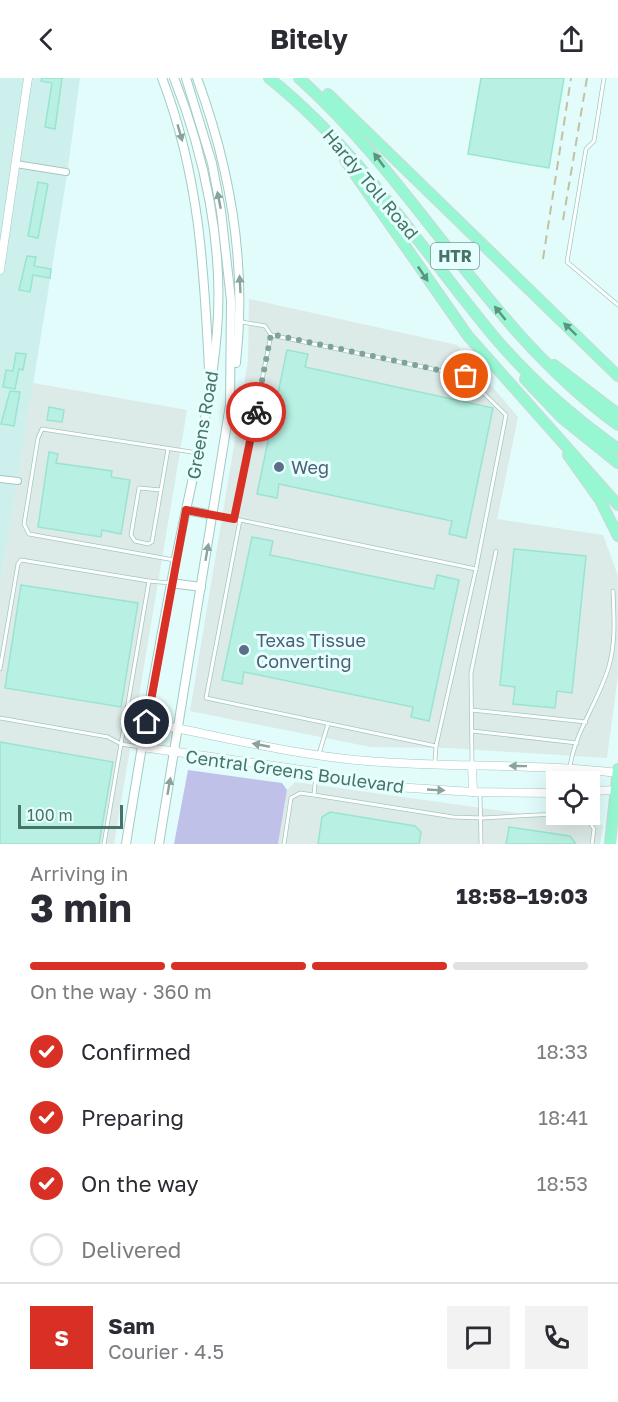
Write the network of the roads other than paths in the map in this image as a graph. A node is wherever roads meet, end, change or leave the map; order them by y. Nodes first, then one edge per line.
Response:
1 (28, 78) edge
2 (162, 78) edge
3 (186, 78) edge
4 (197, 78) edge
5 (269, 78) edge
6 (300, 78) edge
7 (306, 78) edge
8 (604, 78) edge
9 (175, 79) edge
10 (319, 122) junction
11 (16, 164) junction
12 (66, 172) dead end
13 (0, 270) edge
14 (618, 305) edge
15 (239, 321) junction
16 (271, 334) junction
17 (521, 338) junction
18 (497, 340) junction
19 (615, 373) edge
20 (210, 388) junction
21 (230, 405) junction
22 (532, 410) junction
23 (618, 414) edge
24 (618, 425) edge
25 (618, 448) edge
26 (168, 449) junction
27 (198, 453) junction
28 (618, 463) edge
29 (0, 479) edge
30 (18, 481) dead end
31 (161, 490) junction
32 (618, 505) edge
33 (186, 510) junction
34 (213, 515) junction
35 (234, 519) junction
36 (240, 520) junction
37 (618, 536) edge
38 (496, 551) dead end
39 (176, 560) junction
40 (476, 568) junction
41 (149, 581) junction
42 (171, 583) junction
43 (201, 587) junction
44 (613, 591) dead end
45 (0, 669) edge
46 (471, 710) junction
47 (0, 718) edge
48 (147, 722) junction
49 (585, 722) junction
50 (328, 724) junction
51 (178, 728) junction
52 (472, 731) junction
53 (577, 742) junction
54 (121, 744) junction
55 (436, 746) junction
56 (142, 747) junction
57 (175, 754) junction
58 (319, 756) junction
59 (435, 764) junction
60 (472, 765) junction
61 (570, 768) junction
62 (316, 772) junction
63 (618, 772) edge
64 (617, 790) edge
65 (600, 791) edge
66 (476, 792) junction
67 (546, 793) edge
68 (314, 795) junction
69 (546, 815) edge
70 (482, 818) junction
71 (591, 825) edge
72 (104, 844) edge
73 (126, 844) edge
74 (159, 844) edge
75 (284, 844) edge
76 (482, 844) edge
77 (592, 844) edge
78 (610, 844) edge

1 - 11 street
2 -> 20 main road
21 -> 3 main road, Greens Road
15 -> 4 main road
5 - 10 highway, Hardy Toll Road / HTR
17 -> 6 highway, Hardy Toll Road / HTR
19 -> 7 highway
8 - 14 lane
9 - 20 main road, Greens Road
10 - 18 highway, Hardy Toll Road / HTR
10 -> 22 highway
11 - 12 street
11 - 13 street
15 - 16 lane
15 - 21 main road
16 - 35 lane
16 - 40 lane
17 - 23 highway
17 - 24 highway, Hardy Toll Road / HTR
18 - 25 highway, Hardy Toll Road / HTR
18 - 28 highway
20 - 27 main road, Greens Road
21 - 34 main road, Greens Road
22 - 32 highway
22 - 37 highway
26 - 27 lane
26 - 31 lane
26 - 39 lane
27 - 33 main road, Greens Road
29 - 30 street
31 - 31 lane
33 - 34 main road
33 - 39 main road, Greens Road
34 - 35 lane
43 -> 34 main road, Greens Road
35 - 36 lane
36 - 40 lane
36 - 50 lane
38 - 46 lane
39 - 42 main road, Greens Road
40 - 55 lane
41 - 42 lane
41 - 45 lane
41 - 54 lane
42 - 43 main road
42 - 48 main road, Greens Road
43 - 51 main road, Greens Road
44 - 49 lane
46 - 49 lane
46 - 52 lane
47 - 54 lane
48 - 51 street, Central Greens Boulevard
48 - 56 main road, Greens Road
49 - 53 lane
50 - 55 lane
50 - 58 lane
51 - 57 main road, Greens Road
58 -> 51 street, Central Greens Boulevard
52 - 53 lane
52 - 60 lane
53 - 61 lane
54 - 56 lane
54 - 72 lane
55 - 59 lane
56 - 57 street, Central Greens Boulevard
56 - 73 main road, Greens Road
57 - 62 street, Central Greens Boulevard
74 -> 57 main road, Greens Road
58 - 59 street, Central Greens Boulevard
58 - 62 street
59 - 60 street, Central Greens Boulevard
61 -> 60 street, Central Greens Boulevard
60 - 66 street
61 - 63 street, Central Greens Boulevard
62 -> 66 street, Central Greens Boulevard
62 - 68 lane
63 - 64 highway
64 - 65 street
64 - 78 highway
66 - 67 street, Central Greens Boulevard
66 - 70 lane
68 - 70 lane
68 - 75 lane
69 - 70 lane
70 - 76 lane
71 - 77 lane

